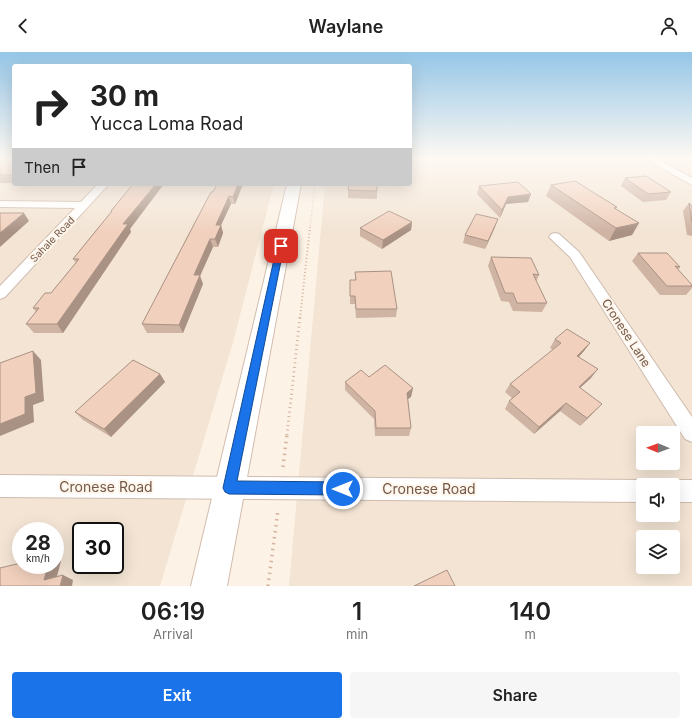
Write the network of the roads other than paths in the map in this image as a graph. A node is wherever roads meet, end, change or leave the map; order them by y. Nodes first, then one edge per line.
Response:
1 (102, 186) edge
2 (294, 186) edge
3 (0, 204) edge
4 (84, 205) junction
5 (555, 237) dead end
6 (0, 294) edge
7 (692, 434) edge
8 (0, 486) edge
9 (229, 488) junction
10 (636, 491) edge
11 (680, 491) edge
12 (692, 491) edge
13 (209, 586) edge

1 - 4 street, Sahale Road
2 - 9 main road
3 - 4 street
4 - 6 street, Sahale Road
5 - 7 street, Cronese Lane
8 - 9 street, Cronese Road
9 - 10 street, Cronese Road
9 - 13 main road
11 - 12 street

